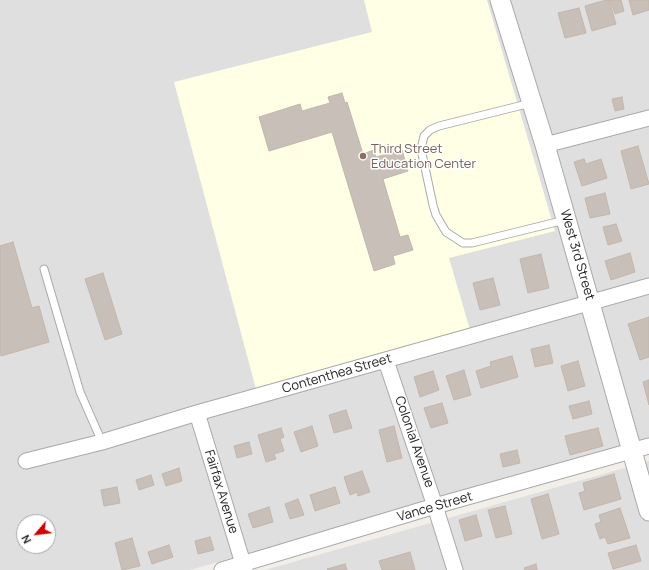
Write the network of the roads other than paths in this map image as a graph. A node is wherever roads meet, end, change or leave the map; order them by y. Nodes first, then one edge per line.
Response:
1 (500, 0) edge
2 (532, 103) junction
3 (649, 118) edge
4 (545, 145) junction
5 (566, 219) junction
6 (44, 269) dead end
7 (649, 286) edge
8 (590, 302) junction
9 (386, 361) junction
10 (197, 413) junction
11 (102, 442) junction
12 (641, 448) edge
13 (26, 461) dead end
14 (435, 506) junction
15 (649, 511) edge
16 (244, 566) edge
17 (222, 570) edge
18 (454, 570) edge

1 - 2 street, West 3rd Street
2 - 4 street, West 3rd Street
2 - 5 lane
3 - 4 street
4 - 5 street, West 3rd Street
5 - 8 street, West 3rd Street
6 - 11 lane
7 - 8 street, Contenthea Street
8 - 9 street, Contenthea Street
8 - 12 street, West 3rd Street
9 - 10 street, Contenthea Street
9 - 14 street, Colonial Avenue
10 - 11 street, Contenthea Street
10 - 16 street, Fairfax Avenue
11 - 13 street, Contenthea Street
12 - 14 street, Vance Street
12 - 15 street, West 3rd Street
14 - 16 street, Vance Street
14 - 18 street, Colonial Avenue
16 - 17 street, Vance Street

